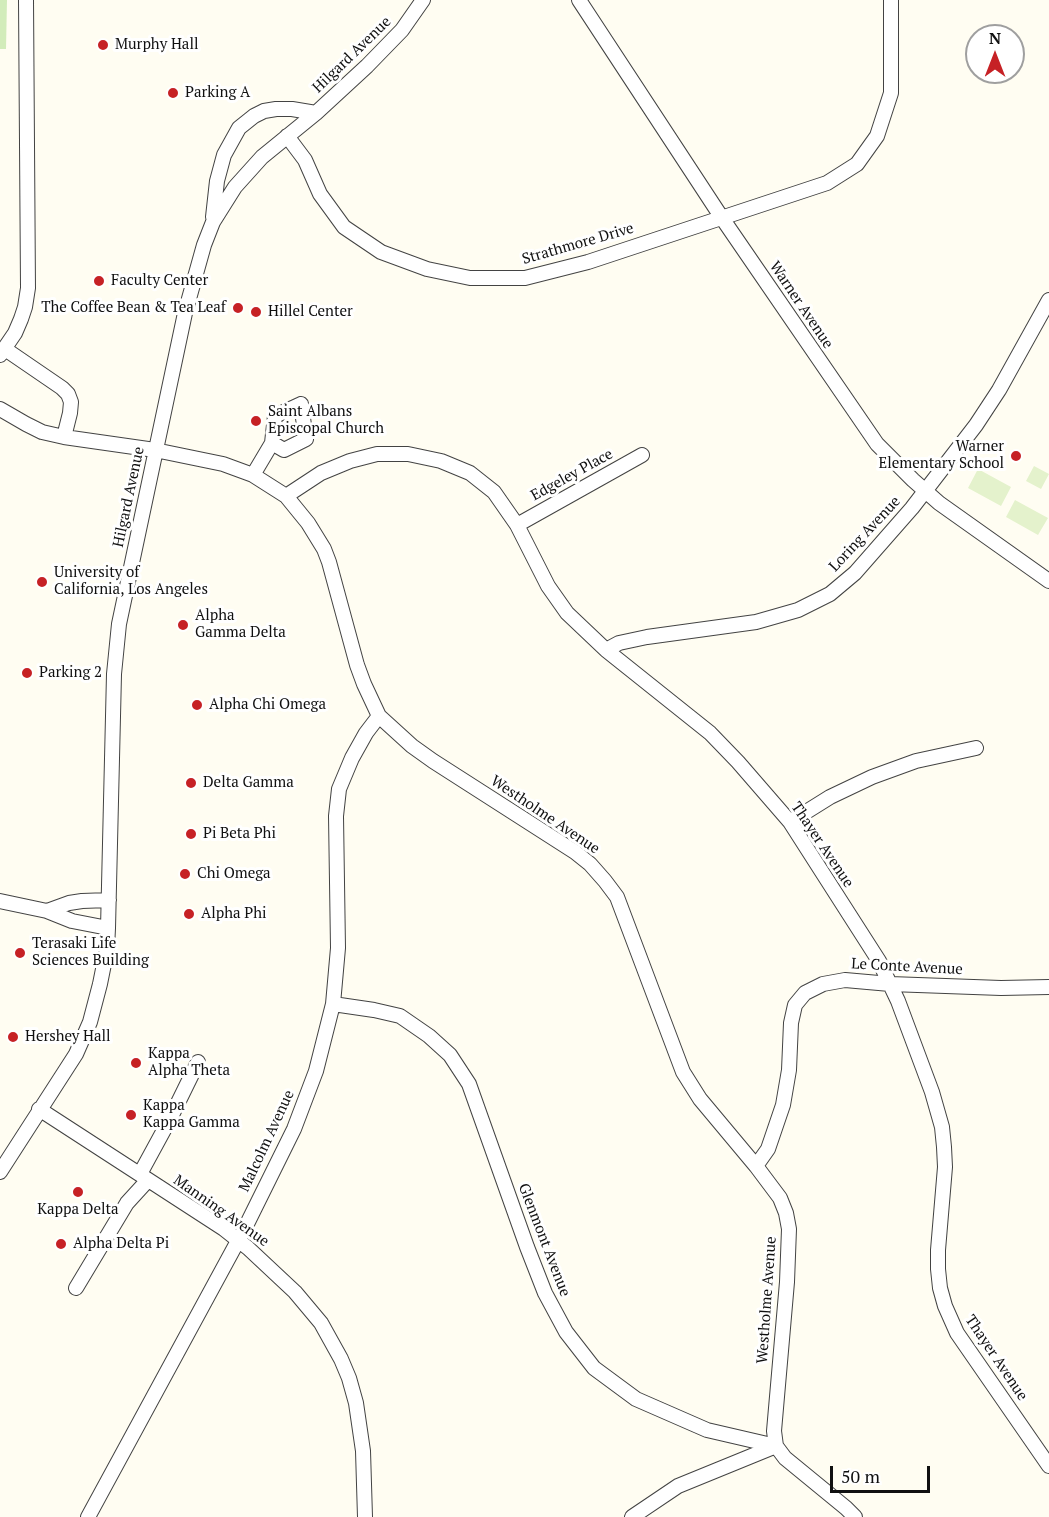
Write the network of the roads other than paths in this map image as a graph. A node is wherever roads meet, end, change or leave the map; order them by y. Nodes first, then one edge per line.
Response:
1 (27, 0) edge
2 (423, 0) edge
3 (579, 0) edge
4 (891, 0) edge
5 (316, 113) junction
6 (287, 136) junction
7 (722, 218) junction
8 (213, 222) junction
9 (1049, 300) edge
10 (2, 352) edge
11 (0, 409) edge
12 (64, 436) junction
13 (272, 443) dead end
14 (155, 450) junction
15 (642, 455) dead end
16 (253, 475) junction
17 (925, 491) junction
18 (286, 496) junction
19 (518, 525) junction
20 (1049, 581) edge
21 (606, 650) junction
22 (379, 716) junction
23 (976, 748) dead end
24 (790, 822) junction
25 (109, 900) junction
26 (0, 901) edge
27 (48, 911) junction
28 (108, 928) junction
29 (890, 984) junction
30 (1049, 987) edge
31 (333, 1004) junction
32 (198, 1062) dead end
33 (39, 1109) junction
34 (756, 1166) junction
35 (0, 1172) edge
36 (144, 1177) junction
37 (237, 1240) junction
38 (76, 1288) dead end
39 (776, 1446) junction
40 (1049, 1466) edge
41 (88, 1517) edge
42 (365, 1517) edge
43 (632, 1517) edge
44 (855, 1517) edge

1 - 10 street
2 - 5 street, Hilgard Avenue
3 - 7 street, Warner Avenue
4 - 7 street, Strathmore Drive
5 - 6 street, Hilgard Avenue
5 - 8 street
6 - 7 street, Strathmore Drive
6 - 8 street, Hilgard Avenue
7 - 17 street, Warner Avenue
8 - 14 street, Hilgard Avenue
9 - 17 street, Loring Avenue
10 - 12 street
11 - 12 street, Westholme Avenue
12 - 14 street, Westholme Avenue
13 - 16 street
14 - 16 street, Westholme Avenue
14 - 25 street, Hilgard Avenue
15 - 19 street, Edgeley Place
16 - 18 street, Westholme Avenue
17 - 20 street, Warner Avenue
17 - 21 street, Loring Avenue
18 - 19 street, Thayer Avenue
18 - 22 street, Westholme Avenue
19 - 21 street, Thayer Avenue
21 - 24 street, Thayer Avenue
22 - 31 street, Malcolm Avenue
22 - 34 street, Westholme Avenue
23 - 24 street
24 - 29 street, Thayer Avenue
25 - 27 street
25 - 28 street, Hilgard Avenue
26 - 27 street
27 - 28 street
28 - 33 street, Hilgard Avenue
29 - 30 street, Le Conte Avenue
29 - 34 street, Le Conte Avenue
29 - 40 street, Thayer Avenue
31 - 37 street, Malcolm Avenue
31 - 39 street, Glenmont Avenue
32 - 36 street
33 - 35 street, Hilgard Avenue
33 - 36 street, Manning Avenue
34 - 39 street, Westholme Avenue
36 - 37 street, Manning Avenue
36 - 38 street
37 - 41 street, Malcolm Avenue
37 - 42 street, Manning Avenue
39 - 43 street
39 - 44 street

